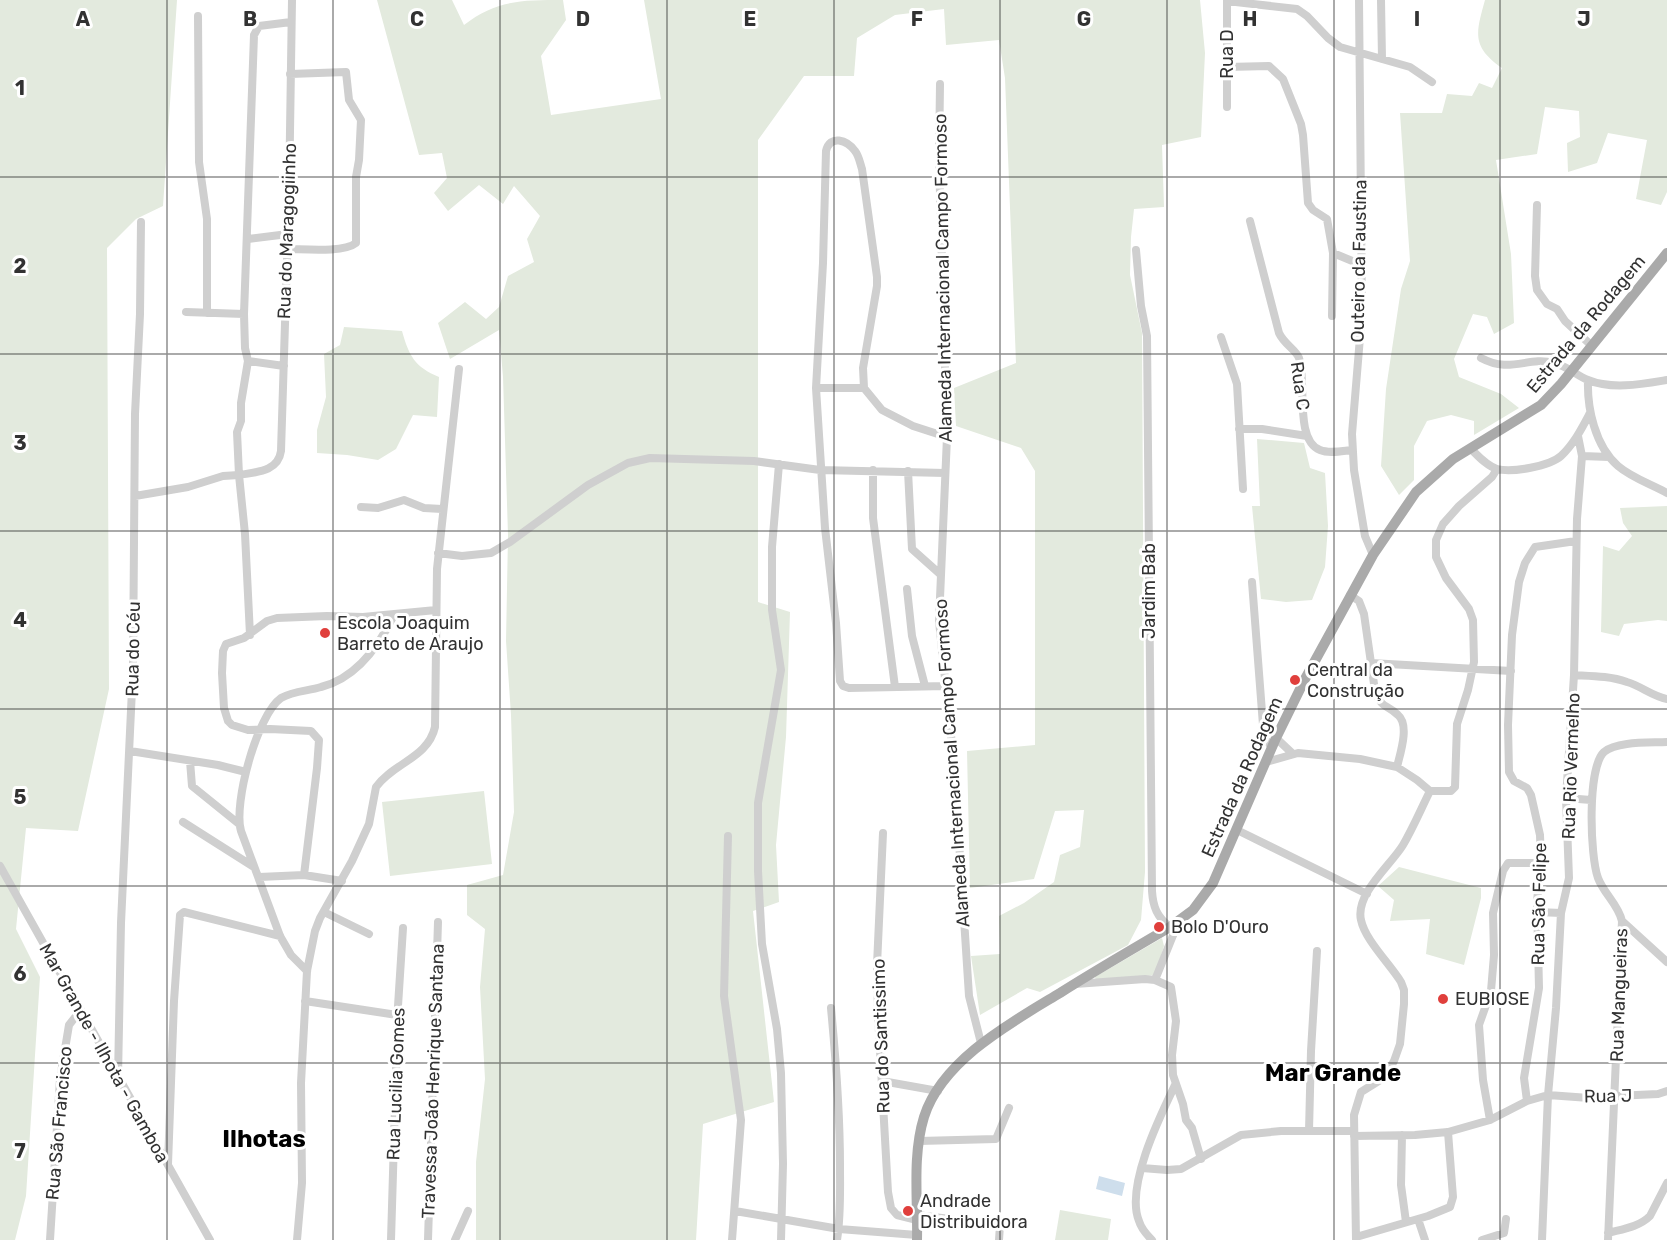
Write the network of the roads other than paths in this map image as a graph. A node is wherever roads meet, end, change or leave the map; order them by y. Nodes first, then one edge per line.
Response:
1 (292, 0) edge
2 (1227, 0) edge
3 (1359, 0) edge
4 (1381, 0) edge
5 (1297, 4) edge
6 (198, 16) dead end
7 (291, 22) junction
8 (1360, 53) junction
9 (1382, 59) junction
10 (1227, 67) junction
11 (290, 74) junction
12 (1432, 82) dead end
13 (940, 84) dead end
14 (1227, 107) dead end
15 (1537, 206) dead end
16 (1250, 221) dead end
17 (141, 222) dead end
18 (288, 234) junction
19 (248, 238) junction
20 (287, 249) junction
21 (1136, 250) dead end
22 (1333, 253) junction
23 (1667, 253) edge
24 (1362, 265) junction
25 (186, 312) dead end
26 (207, 313) junction
27 (244, 314) junction
28 (1332, 316) dead end
29 (1221, 337) dead end
30 (1592, 346) junction
31 (1481, 358) dead end
32 (248, 361) junction
33 (284, 366) junction
34 (459, 369) dead end
35 (1572, 370) junction
36 (1588, 380) junction
37 (1667, 380) edge
38 (816, 388) junction
39 (864, 388) junction
40 (1590, 413) junction
41 (1239, 429) junction
42 (1306, 436) junction
43 (1578, 436) junction
44 (947, 437) junction
45 (1471, 449) junction
46 (1352, 450) junction
47 (1582, 456) junction
48 (1609, 458) junction
49 (779, 464) junction
50 (1497, 469) junction
51 (820, 470) junction
52 (873, 470) junction
53 (908, 471) junction
54 (945, 472) junction
55 (238, 475) junction
56 (1243, 489) dead end
57 (1667, 493) edge
58 (135, 496) junction
59 (361, 507) dead end
60 (442, 509) junction
61 (1576, 541) junction
62 (438, 554) junction
63 (1373, 555) junction
64 (940, 574) junction
65 (1252, 582) dead end
66 (907, 588) dead end
67 (1350, 595) junction
68 (435, 610) junction
69 (394, 615) junction
70 (250, 635) junction
71 (1371, 663) junction
72 (1473, 668) junction
73 (1511, 671) junction
74 (1574, 675) junction
75 (925, 686) junction
76 (946, 686) junction
77 (895, 687) junction
78 (1667, 699) edge
79 (258, 730) junction
80 (1667, 742) edge
81 (1274, 743) junction
82 (130, 751) junction
83 (1293, 754) junction
84 (190, 761) junction
85 (1266, 762) junction
86 (1397, 767) junction
87 (246, 772) junction
88 (1430, 791) junction
89 (1566, 798) junction
90 (1591, 800) junction
91 (183, 822) dead end
92 (239, 824) junction
93 (1237, 830) junction
94 (883, 833) dead end
95 (728, 836) dead end
96 (1541, 863) junction
97 (0, 866) edge
98 (254, 867) junction
99 (304, 876) junction
100 (259, 877) junction
101 (342, 881) junction
102 (1367, 894) junction
103 (324, 912) junction
104 (1538, 912) junction
105 (1561, 913) junction
106 (1622, 921) junction
107 (438, 922) dead end
108 (1174, 925) junction
109 (403, 928) dead end
110 (369, 934) dead end
111 (280, 936) junction
112 (1317, 951) dead end
113 (1667, 962) edge
114 (307, 971) junction
115 (1155, 980) junction
116 (1075, 984) junction
117 (305, 1001) junction
118 (831, 1008) dead end
119 (80, 1011) junction
120 (398, 1015) junction
121 (981, 1043) junction
122 (118, 1077) junction
123 (882, 1081) junction
124 (1175, 1085) junction
125 (938, 1091) junction
126 (1667, 1091) edge
127 (1548, 1095) junction
128 (1615, 1096) junction
129 (1527, 1101) junction
130 (1009, 1108) dead end
131 (1490, 1120) junction
132 (1309, 1131) junction
133 (1448, 1132) junction
134 (1354, 1133) junction
135 (1402, 1135) junction
136 (919, 1141) junction
137 (1201, 1159) junction
138 (168, 1166) junction
139 (1142, 1168) junction
140 (1667, 1184) edge
141 (468, 1211) dead end
142 (735, 1211) junction
143 (917, 1217) junction
144 (1418, 1219) junction
145 (1506, 1219) dead end
146 (782, 1220) junction
147 (1406, 1222) junction
148 (839, 1229) junction
149 (917, 1237) edge
150 (1608, 1237) edge
151 (1356, 1239) edge
152 (50, 1240) edge
153 (210, 1240) edge
154 (297, 1240) edge
155 (391, 1240) edge
156 (428, 1240) edge
157 (455, 1240) edge
158 (732, 1240) edge
159 (781, 1240) edge
160 (837, 1240) edge
161 (999, 1240) edge
162 (1152, 1240) edge
163 (1425, 1240) edge
164 (1482, 1240) edge
165 (1542, 1240) edge

1 - 7 street, Rua do Maragogiinho
2 - 5 street
2 - 10 street, Rua D
3 - 8 street, Outeiro da Faustina
4 - 9 street
5 - 8 street
6 - 26 street
7 - 11 street, Rua do Maragogiinho
7 - 19 street
8 - 9 street
8 - 24 street, Outeiro da Faustina
9 - 12 street
10 - 14 street, Rua D
10 - 22 street
11 - 18 street, Rua do Maragogiinho
11 - 20 street
13 - 44 street, Alameda Internacional Campo Formoso
15 - 30 street
16 - 42 street, Rua C
17 - 58 street, Rua do Céu
18 - 19 street
18 - 20 street, Rua do Maragogiinho
19 - 27 street
20 - 33 street, Rua do Maragogiinho
21 - 108 street, Jardim Bab
22 - 24 street
22 - 28 street
23 - 30 main road, Estrada da Rodagem
24 - 46 street, Outeiro da Faustina
25 - 26 street
26 - 27 street
27 - 32 street
29 - 41 street
30 - 35 main road, Estrada da Rodagem
31 - 35 street
32 - 33 street
32 - 55 street
33 - 55 street, Rua do Maragogiinho
34 - 60 street
35 - 36 street
35 - 45 main road, Estrada da Rodagem
36 - 37 street
36 - 40 street
38 - 39 street
38 - 39 street
38 - 51 street
39 - 44 street
40 - 43 street
40 - 48 street
41 - 42 street
41 - 56 street
42 - 46 street, Rua C
43 - 47 street, Rua Rio Vermelho
43 - 50 street
44 - 54 street, Alameda Internacional Campo Formoso
45 - 50 street
45 - 63 main road, Estrada da Rodagem
46 - 63 street, Outeiro da Faustina
47 - 48 street
47 - 61 street, Rua Rio Vermelho
48 - 57 street
49 - 51 street
49 - 62 street
49 - 146 street
50 - 72 street
51 - 52 street
51 - 77 street
52 - 53 street
52 - 77 street
53 - 54 street
53 - 64 street
54 - 64 street, Alameda Internacional Campo Formoso
55 - 58 street
55 - 70 street
58 - 82 street, Rua do Céu
59 - 60 street
60 - 62 street
61 - 73 street, Rua São Felipe
61 - 74 street, Rua Rio Vermelho
62 - 68 street
63 - 67 main road, Estrada da Rodagem
64 - 76 street, Alameda Internacional Campo Formoso
65 - 81 street
66 - 75 street
67 - 71 street
67 - 81 main road, Estrada da Rodagem
68 - 69 street
68 - 101 street
69 - 70 street
69 - 79 street
70 - 79 street
71 - 72 street
71 - 86 street
72 - 73 street
72 - 88 street
73 - 96 street, Rua São Felipe
74 - 78 street
74 - 89 street, Rua Rio Vermelho
75 - 76 street
75 - 77 street
76 - 121 street, Alameda Internacional Campo Formoso
79 - 87 street
79 - 99 street
80 - 90 street, Rua Mangueiras
81 - 83 street
81 - 85 main road, Estrada da Rodagem
82 - 84 street
82 - 122 street, Rua do Céu
83 - 85 street
83 - 86 street
84 - 87 street
84 - 92 street
85 - 93 main road, Estrada da Rodagem
86 - 88 street
87 - 92 street
88 - 102 street
89 - 90 street
89 - 105 street, Rua Rio Vermelho
90 - 106 street, Rua Mangueiras
91 - 98 street
92 - 98 street
93 - 102 street
93 - 108 main road, Estrada da Rodagem
94 - 123 street, Rua do Santissimo
95 - 142 street
96 - 104 street, Rua São Felipe
96 - 131 street
97 - 119 street, Mar Grande - Ilhota - Gamboa
98 - 100 street
99 - 100 street
99 - 101 street
100 - 111 street
101 - 103 street
102 - 134 street
103 - 110 street
103 - 114 street
104 - 105 street
104 - 129 street, Rua São Felipe
105 - 127 street, Rua Rio Vermelho
106 - 113 street
106 - 128 street, Rua Mangueiras
107 - 156 street, Travessa João Henrique Santana
108 - 115 street
108 - 116 main road, Estrada da Rodagem
109 - 120 street, Rua Lucilia Gomes
111 - 114 street
111 - 138 street
112 - 132 street
114 - 117 street
115 - 116 street
115 - 124 street
116 - 121 main road, Estrada da Rodagem
117 - 120 street
117 - 154 street
118 - 148 street
119 - 122 street, Mar Grande - Ilhota - Gamboa
119 - 152 street, Rua São Francisco
120 - 155 street, Rua Lucilia Gomes
121 - 125 main road, Estrada da Rodagem
122 - 138 street, Mar Grande - Ilhota - Gamboa
123 - 125 street
123 - 143 street, Rua do Santissimo
124 - 137 street
124 - 139 street
125 - 136 main road, Estrada da Rodagem
126 - 128 street, Rua J
127 - 128 street, Rua J
127 - 129 street
127 - 165 street, Rua Rio Vermelho
128 - 150 street, Rua Mangueiras
129 - 131 street
130 - 136 street
131 - 133 street
132 - 134 street
132 - 137 street
133 - 135 street
133 - 144 street
134 - 135 street
134 - 151 street
135 - 147 street
136 - 143 main road, Estrada da Rodagem
137 - 139 street
138 - 153 street, Mar Grande - Ilhota - Gamboa
139 - 162 street
140 - 150 street
141 - 157 street
142 - 146 street
142 - 158 street
143 - 149 main road, Estrada da Rodagem
143 - 161 street, Rua do Santissimo
144 - 147 street
144 - 163 street
145 - 164 street
146 - 148 street
146 - 159 street
147 - 151 street
148 - 149 street
148 - 160 street

